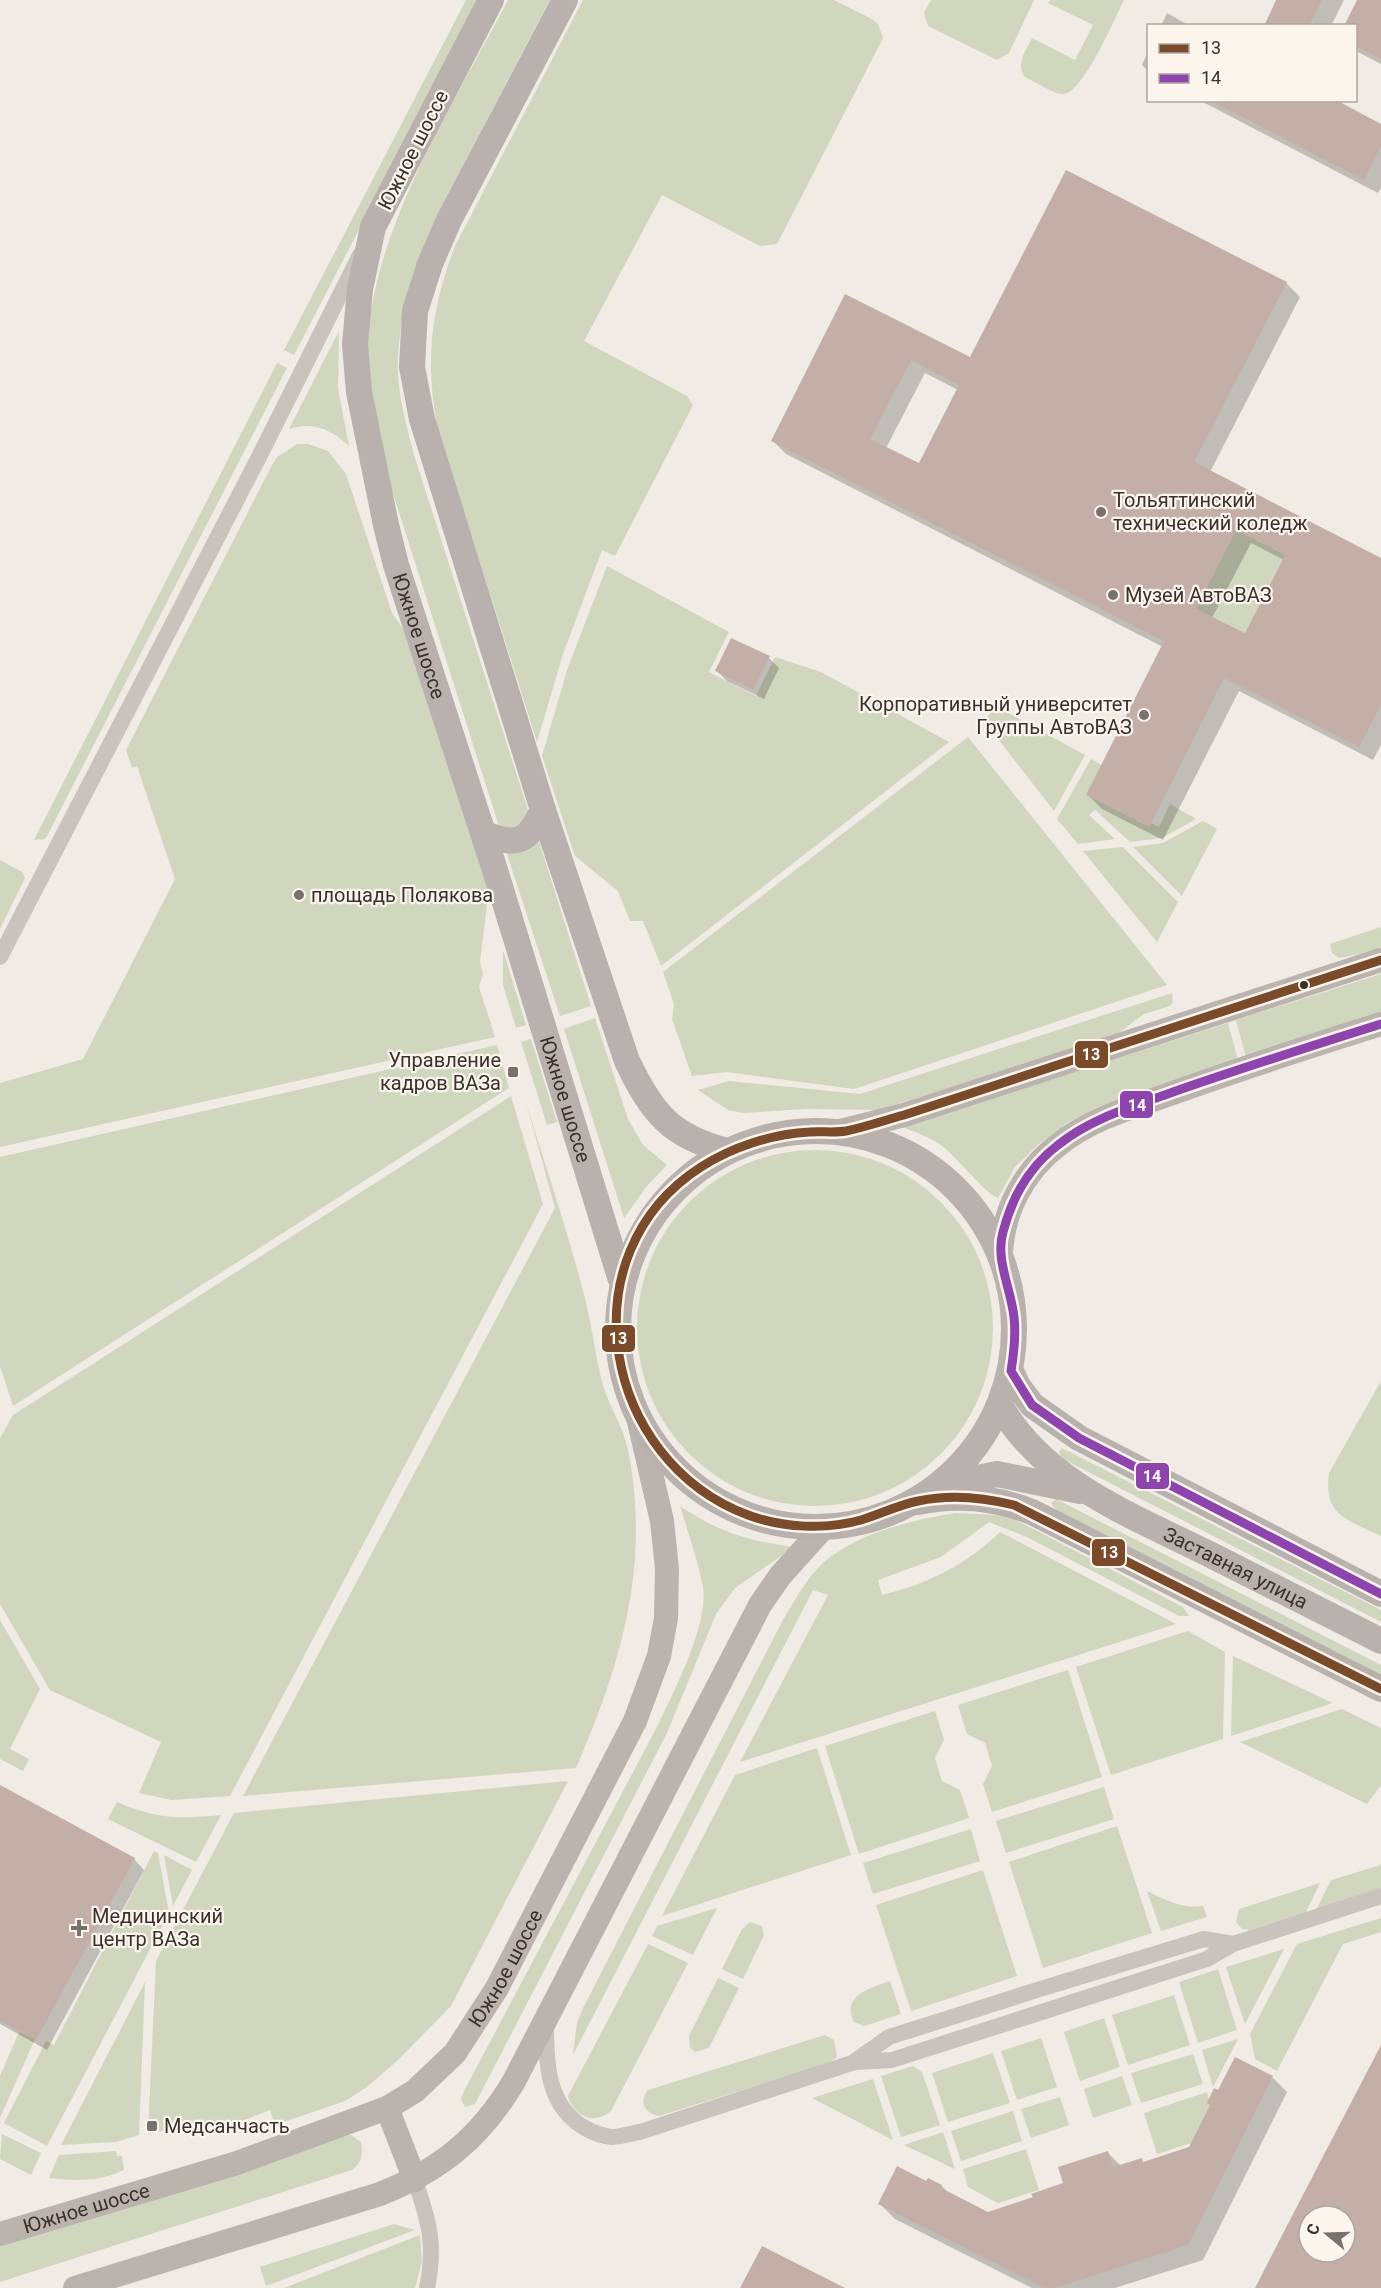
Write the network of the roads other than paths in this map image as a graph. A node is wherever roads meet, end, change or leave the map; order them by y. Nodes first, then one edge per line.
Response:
1 (491, 0) edge
2 (565, 0) edge
3 (373, 227) junction
4 (543, 810) junction
5 (483, 834) junction
6 (0, 957) edge
7 (1381, 960) edge
8 (1381, 1024) edge
9 (837, 1132) junction
10 (727, 1151) junction
11 (1001, 1254) junction
12 (620, 1277) junction
13 (1011, 1371) junction
14 (1000, 1405) junction
15 (638, 1413) junction
16 (937, 1486) junction
17 (1089, 1494) junction
18 (905, 1504) junction
19 (825, 1526) junction
20 (1381, 1594) edge
21 (1381, 1641) edge
22 (1381, 1689) edge
23 (1381, 1896) edge
24 (546, 2017) junction
25 (387, 2108) junction
26 (415, 2180) junction
27 (0, 2234) edge
28 (75, 2288) edge
29 (427, 2288) edge

1 - 3 main road, Южное шоссе
2 - 4 main road
3 - 5 main road, Южное шоссе
3 - 6 street
4 - 5 main road
4 - 10 main road
5 - 12 main road, Южное шоссе
7 - 9 main road
8 - 11 main road
9 - 10 main road
9 - 11 main road
10 - 12 main road
11 - 13 main road
12 - 15 main road
13 - 14 main road
13 - 20 main road
14 - 16 main road
14 - 17 main road, Заставная улица
15 - 19 main road
15 - 25 main road, Южное шоссе
16 - 17 main road, Заставная улица
16 - 18 main road
17 - 21 main road, Заставная улица
18 - 19 main road
18 - 22 main road
19 - 24 main road
23 - 24 street
24 - 26 main road
25 - 26 main road
25 - 27 main road, Южное шоссе
26 - 28 main road
26 - 29 street

